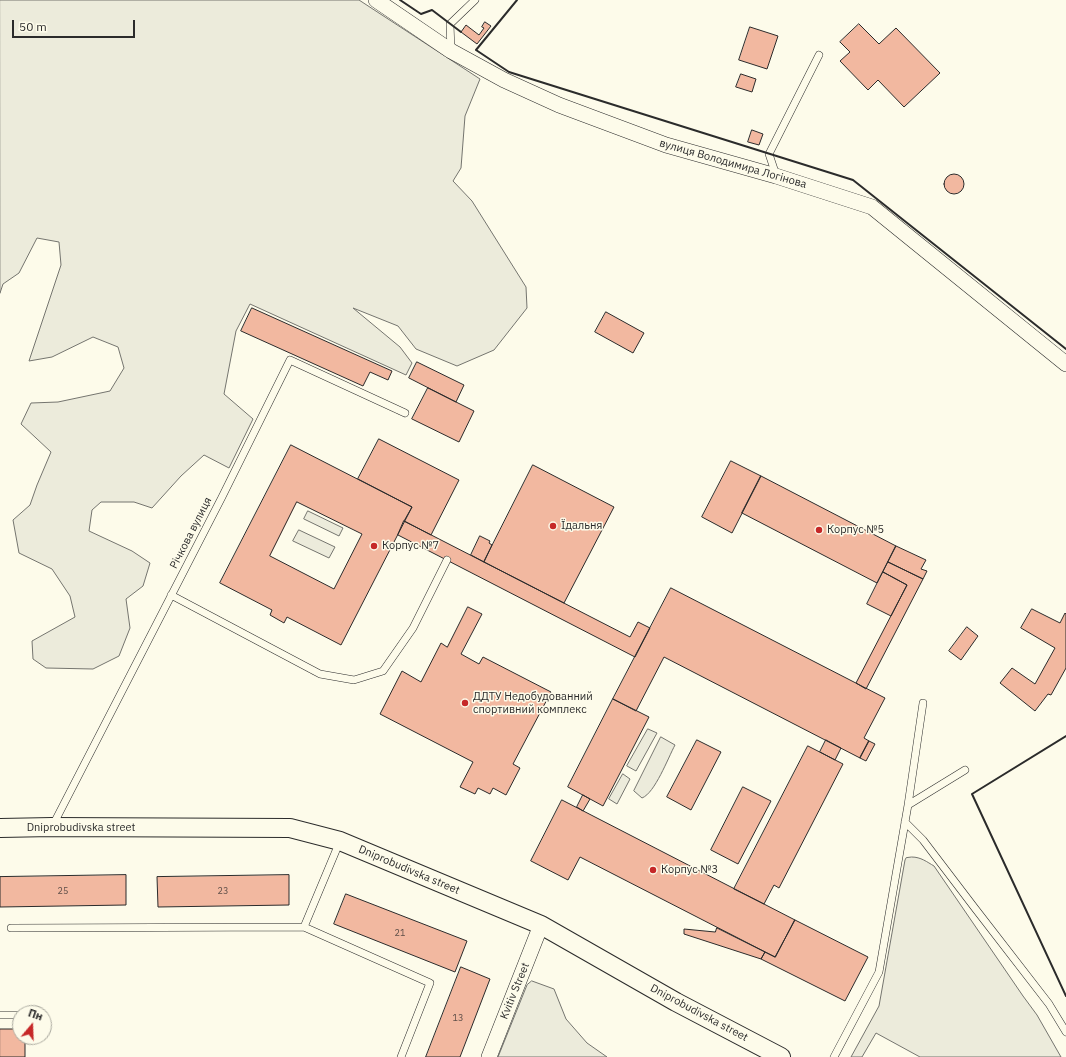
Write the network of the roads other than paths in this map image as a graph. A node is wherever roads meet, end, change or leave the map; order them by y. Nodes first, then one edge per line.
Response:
1 (376, 0) edge
2 (475, 0) edge
3 (452, 51) junction
4 (819, 55) dead end
5 (776, 176) junction
6 (1066, 364) edge
7 (405, 413) dead end
8 (447, 560) dead end
9 (171, 596) junction
10 (923, 704) dead end
11 (965, 770) dead end
12 (908, 805) junction
13 (905, 822) junction
14 (52, 827) junction
15 (0, 828) edge
16 (340, 841) junction
17 (541, 925) junction
18 (304, 927) junction
19 (11, 928) dead end
20 (0, 1015) edge
21 (12, 1015) edge
22 (1066, 1032) edge
23 (773, 1055) edge
24 (401, 1057) edge
25 (489, 1057) edge
26 (834, 1057) edge

1 - 3 street, вулиця Володимира Логінова
2 - 3 lane
3 - 5 street, вулиця Володимира Логінова
4 - 5 lane
5 - 6 street, вулиця Володимира Логінова
7 - 9 lane, Річкова вулиця
8 - 9 lane
9 - 14 lane, Річкова вулиця
10 - 12 lane
11 - 12 lane
12 - 13 lane
13 - 22 lane
13 - 26 lane
14 - 15 street, Dniprobudivska street
14 - 16 street, Dniprobudivska street
16 - 17 street, Dniprobudivska street
16 - 18 lane
17 - 23 street, Dniprobudivska street
17 - 25 street, Kvitiv Street
18 - 19 lane
18 - 24 lane
20 - 21 lane

